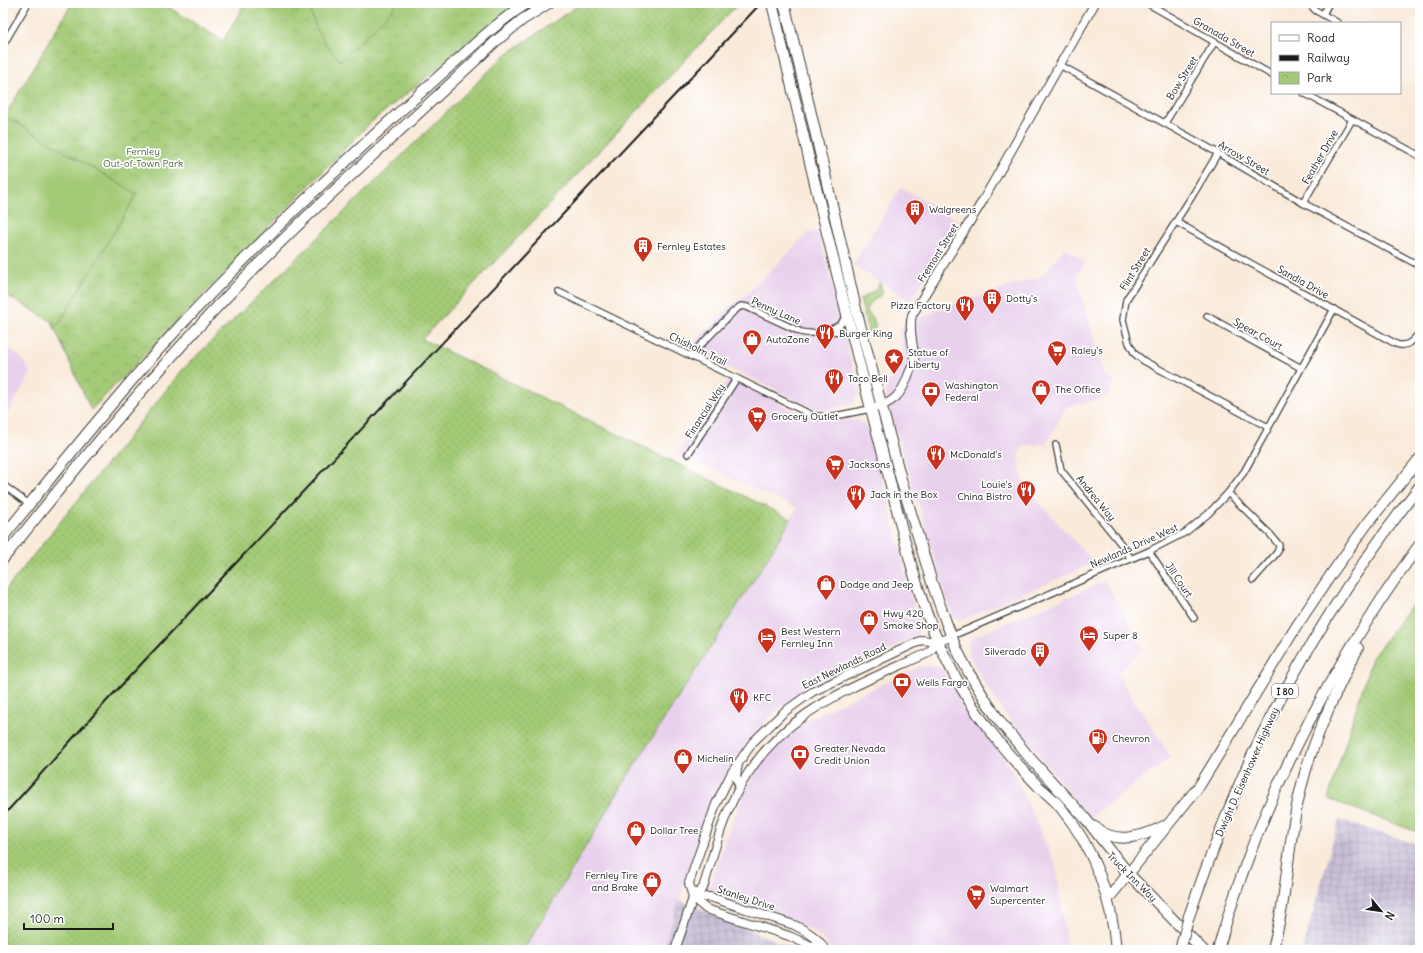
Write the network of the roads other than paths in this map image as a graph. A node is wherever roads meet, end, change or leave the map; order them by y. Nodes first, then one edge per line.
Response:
1 (28, 3) edge
2 (528, 3) edge
3 (549, 3) edge
4 (772, 3) edge
5 (784, 3) edge
6 (1096, 3) edge
7 (1146, 3) edge
8 (1309, 3) edge
9 (1329, 3) edge
10 (1323, 14) junction
11 (1336, 22) edge
12 (1214, 43) junction
13 (3, 45) edge
14 (471, 47) junction
15 (1060, 65) junction
16 (1271, 74) edge
17 (1306, 94) edge
18 (436, 98) junction
19 (1352, 120) junction
20 (1165, 123) junction
21 (1218, 153) junction
22 (1420, 156) edge
23 (1303, 203) junction
24 (1176, 222) junction
25 (288, 235) junction
26 (239, 265) junction
27 (1420, 266) edge
28 (559, 292) dead end
29 (224, 300) junction
30 (1334, 309) junction
31 (847, 314) junction
32 (1207, 316) dead end
33 (826, 332) junction
34 (1420, 332) edge
35 (852, 336) junction
36 (690, 356) junction
37 (1301, 368) junction
38 (737, 378) junction
39 (882, 406) junction
40 (870, 409) junction
41 (830, 417) joint
42 (1268, 427) junction
43 (1056, 446) dead end
44 (688, 454) dead end
45 (1420, 458) edge
46 (3, 485) edge
47 (1420, 486) edge
48 (1228, 493) junction
49 (29, 504) junction
50 (3, 537) edge
51 (1420, 545) edge
52 (1149, 551) junction
53 (3, 559) edge
54 (1131, 559) junction
55 (1253, 580) dead end
56 (1194, 618) dead end
57 (952, 636) junction
58 (938, 642) junction
59 (739, 761) junction
60 (740, 786) junction
61 (1060, 806) junction
62 (1085, 818) junction
63 (1169, 823) junction
64 (1128, 873) junction
65 (693, 898) junction
66 (1108, 899) junction
67 (1219, 947) edge
68 (675, 950) edge
69 (820, 950) edge
70 (825, 950) edge
71 (1116, 950) edge
72 (1180, 950) edge
73 (1203, 950) edge
74 (1273, 950) edge

1 - 13 street
2 - 14 highway
3 - 18 highway
4 - 31 highway
5 - 39 highway
6 - 15 street, Fremont Street
7 - 12 street, Granada Street
8 - 10 street
9 - 10 street
10 - 11 street
12 - 16 street, Granada Street
12 - 20 street, Bow Street
14 - 18 highway
14 - 26 highway
15 - 20 street, Arrow Street
15 - 39 street, Fremont Street
17 - 19 street
18 - 25 highway
19 - 22 street
19 - 23 street, Feather Drive
20 - 21 street, Arrow Street
21 - 23 street, Arrow Street
21 - 24 street, Flint Street
23 - 27 street, Arrow Street
24 - 30 street, Sandia Drive
24 - 42 street, Flint Street
25 - 26 highway
25 - 29 highway
26 - 29 highway
26 - 49 highway
28 - 36 street, Chisholm Trail
29 - 53 highway
30 - 34 street, Sandia Drive
30 - 37 street, Newlands Drive West
31 - 33 street, Penny Lane
31 - 35 highway
32 - 37 street, Spear Court
33 - 35 street, Penny Lane
33 - 36 street, Penny Lane
35 - 40 highway
36 - 38 street, Chisholm Trail
37 - 42 street, Newlands Drive West
38 - 41 street, Chisholm Trail
38 - 44 street, Financial Way
39 - 40 street, Fremont Street
39 - 57 highway
40 - 41 street, Fremont Street
40 - 58 highway
42 - 48 street, Newlands Drive West
43 - 54 street, Andrea Way
45 - 63 highway
46 - 49 street
47 - 72 highway, Dwight D. Eisenhower Highway / I 80, bridge
48 - 52 street, Newlands Drive West
48 - 55 street
49 - 50 highway
51 - 67 highway
51 - 74 highway
52 - 54 street, Newlands Drive West
52 - 56 street, Jill Court
54 - 57 street, Newlands Drive West
57 - 58 street, East Newlands Road
57 - 62 highway
58 - 59 street, East Newlands Road
58 - 60 street, East Newlands Road
58 - 61 highway
59 - 60 street
59 - 65 street, East Newlands Road
60 - 65 street, East Newlands Road
61 - 64 highway, Truck Inn Way
61 - 66 highway
62 - 63 highway
62 - 64 highway
63 - 64 highway
64 - 66 highway
64 - 73 highway, Truck Inn Way
65 - 68 street, East Newlands Road
65 - 69 street
65 - 70 street, Stanley Drive
66 - 71 highway

